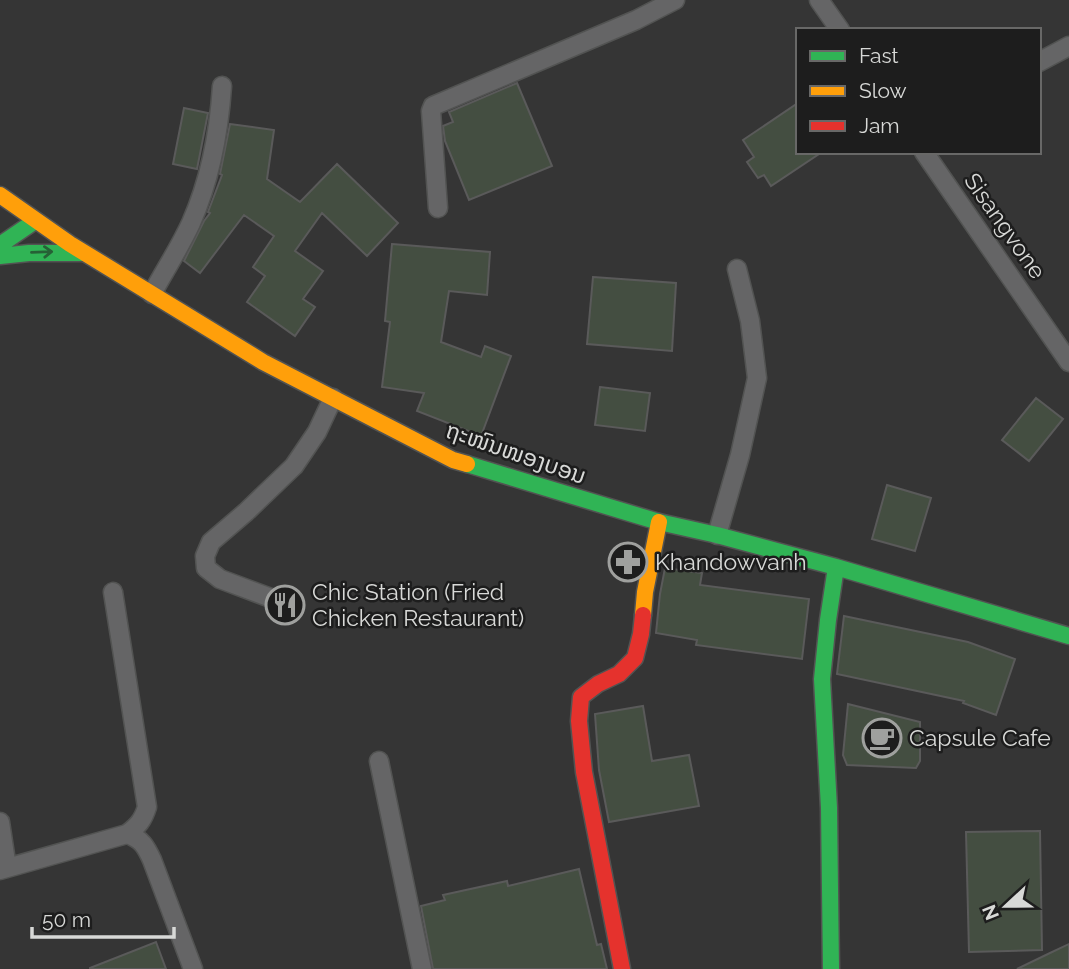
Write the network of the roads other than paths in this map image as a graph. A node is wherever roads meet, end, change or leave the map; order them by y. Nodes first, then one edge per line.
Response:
1 (675, 0) edge
2 (819, 0) edge
3 (839, 28) edge
4 (1069, 46) edge
5 (1041, 61) edge
6 (222, 86) dead end
7 (925, 154) edge
8 (3, 203) edge
9 (438, 208) dead end
10 (35, 221) junction
11 (0, 245) edge
12 (84, 253) junction
13 (0, 256) edge
14 (737, 269) dead end
15 (152, 294) junction
16 (1069, 362) edge
17 (333, 398) junction
18 (659, 522) junction
19 (717, 535) junction
20 (836, 567) junction
21 (113, 592) dead end
22 (295, 607) dead end
23 (1069, 636) edge
24 (379, 761) dead end
25 (0, 822) edge
26 (127, 834) junction
27 (4, 869) edge
28 (193, 969) edge
29 (422, 969) edge
30 (622, 969) edge
31 (831, 969) edge

1 - 9 street
2 - 3 street
4 - 5 street
6 - 15 street
7 - 16 street, Sisangvone
8 - 10 street, ຖະໜົນໜອງບອນ
10 - 11 street
10 - 12 street, ຖະໜົນໜອງບອນ
13 -> 12 street
12 - 15 street, ຖະໜົນໜອງບອນ
14 - 19 street
15 - 17 street, ຖະໜົນໜອງບອນ
17 - 18 street, ຖະໜົນໜອງບອນ
17 - 22 street
18 - 19 street, ຖະໜົນໜອງບອນ
18 - 30 street
19 - 20 street, ຖະໜົນໜອງບອນ
20 - 23 street, ຖະໜົນໜອງບອນ
20 - 31 street
21 - 26 street
24 - 29 street
25 - 27 street
26 - 27 street
26 - 28 street

